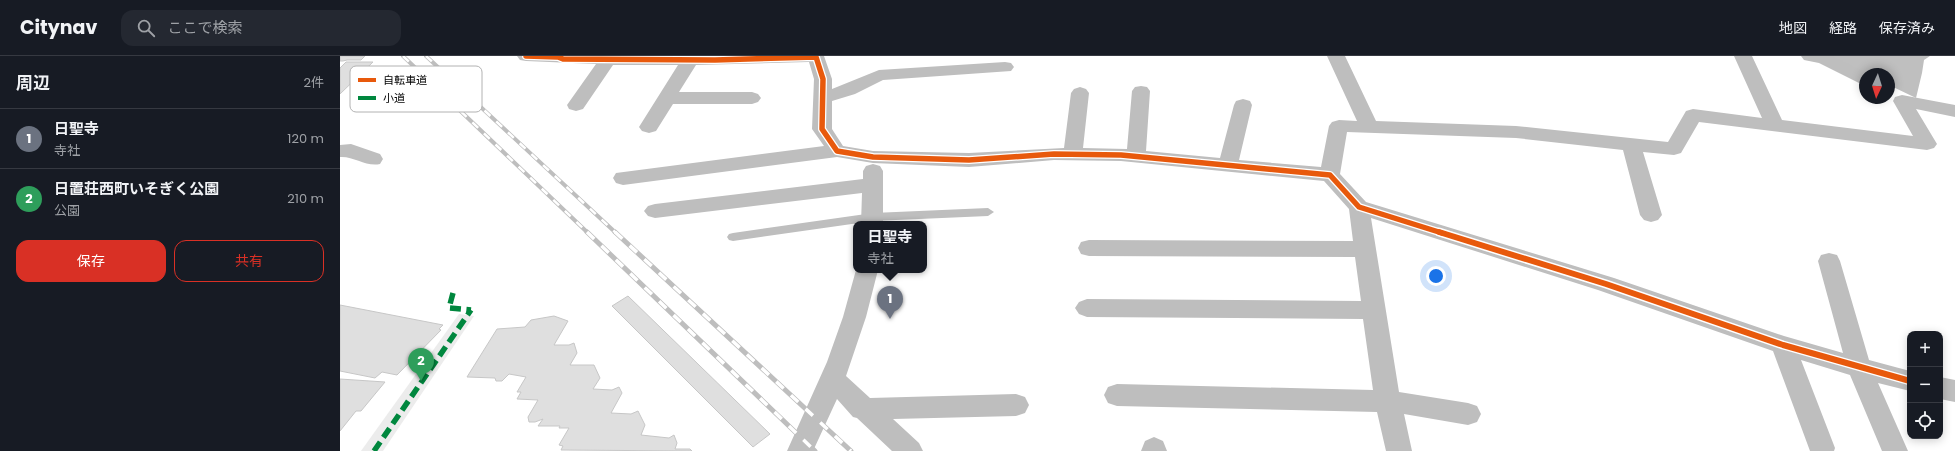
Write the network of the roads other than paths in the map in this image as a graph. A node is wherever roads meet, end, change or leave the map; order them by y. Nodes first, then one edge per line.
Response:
1 (526, 56) edge
2 (1336, 56) edge
3 (1743, 56) edge
4 (1810, 56) edge
5 (653, 57) edge
6 (609, 58) junction
7 (690, 60) junction
8 (944, 63) edge
9 (1005, 67) dead end
10 (1859, 76) edge
11 (1140, 91) dead end
12 (1080, 93) dead end
13 (1896, 97) edge
14 (667, 98) junction
15 (752, 98) dead end
16 (823, 98) junction
17 (576, 105) dead end
18 (1243, 105) dead end
19 (1955, 111) edge
20 (1775, 125) junction
21 (649, 127) dead end
22 (1369, 127) junction
23 (1631, 144) junction
24 (340, 151) edge
25 (837, 151) junction
26 (1074, 154) junction
27 (1136, 156) junction
28 (873, 157) junction
29 (373, 159) dead end
30 (1228, 165) junction
31 (1330, 175) junction
32 (623, 178) dead end
33 (873, 185) junction
34 (1360, 207) junction
35 (655, 211) dead end
36 (988, 212) dead end
37 (1651, 215) dead end
38 (872, 221) edge
39 (853, 223) edge
40 (733, 237) dead end
41 (1089, 248) dead end
42 (1366, 249) junction
43 (1829, 261) dead end
44 (866, 273) edge
45 (1087, 308) dead end
46 (1374, 310) junction
47 (1783, 345) junction
48 (1859, 368) junction
49 (833, 380) junction
50 (1907, 380) edge
51 (1943, 389) edge
52 (1955, 391) edge
53 (1117, 395) dead end
54 (1388, 401) junction
55 (1016, 405) dead end
56 (862, 409) junction
57 (1468, 414) dead end
58 (1822, 448) dead end
59 (800, 451) edge
60 (910, 451) edge
61 (1399, 451) edge
62 (1895, 451) edge

1 - 6 street
2 - 22 street
3 - 20 street
4 - 10 street
5 - 6 street
5 - 7 street
6 - 17 street
7 - 14 street
7 - 16 street
8 - 9 street
8 - 16 street
11 - 27 street
12 - 26 street
13 - 19 street
13 - 20 street
14 - 15 street
14 - 21 street
16 - 25 street
18 - 30 street
20 - 23 street
22 - 23 street
22 - 31 street
23 - 37 street
24 - 29 street
25 - 28 street
25 - 32 street
26 - 27 street
26 - 28 street
27 - 30 street
28 - 33 street
30 - 31 street
31 - 34 street
33 - 35 street
33 - 38 street
34 - 42 street
34 - 47 street
36 - 38 lane
39 - 40 lane
41 - 42 street
42 - 46 street
43 - 48 street
44 - 49 street
45 - 46 street
46 - 54 street
47 - 48 street
47 - 58 street
48 - 50 street
48 - 62 street
49 - 56 street
49 - 59 street
51 - 52 street
53 - 54 street
54 - 57 street
54 - 61 street
55 - 56 street
56 - 60 street

